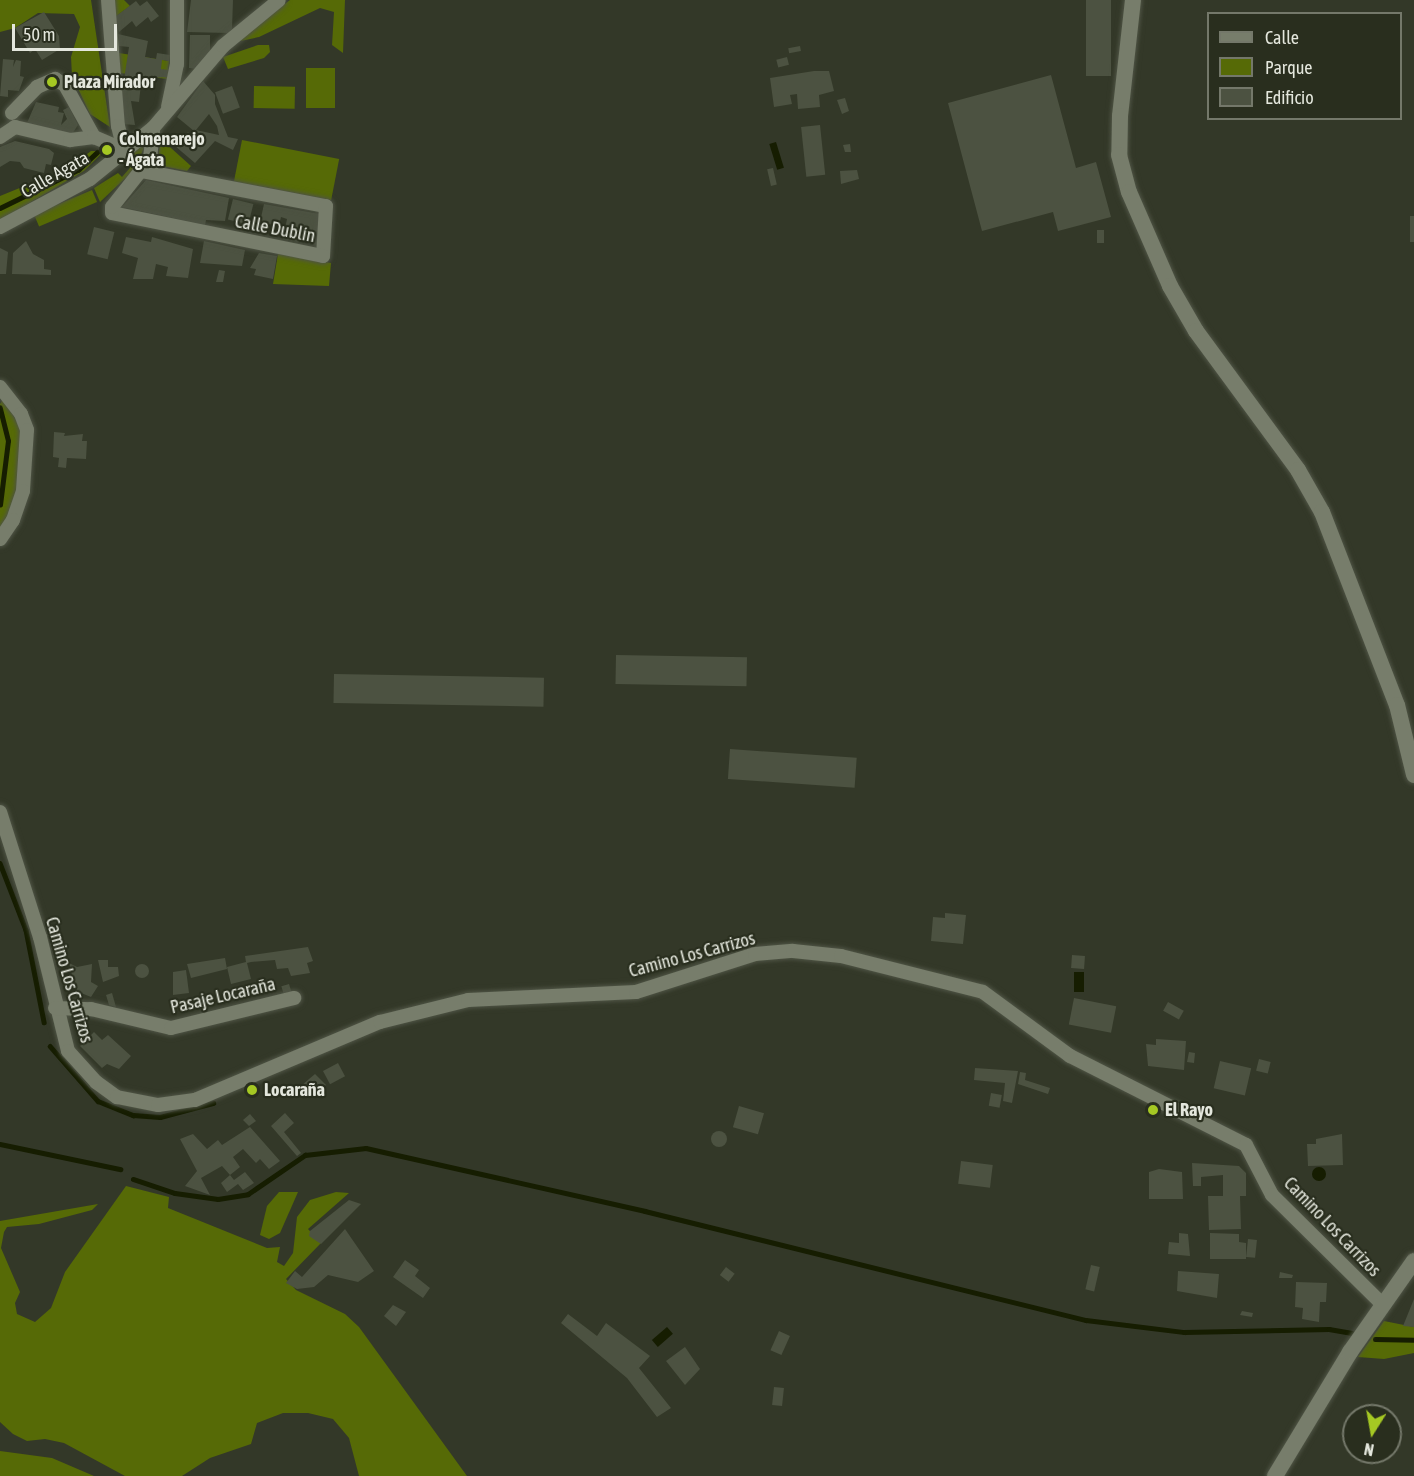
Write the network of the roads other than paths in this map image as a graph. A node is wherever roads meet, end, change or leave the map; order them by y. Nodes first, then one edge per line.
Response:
1 (108, 0) edge
2 (177, 0) edge
3 (279, 0) edge
4 (1133, 0) edge
5 (177, 64) junction
6 (200, 73) junction
7 (6, 110) edge
8 (166, 112) junction
9 (15, 128) junction
10 (153, 128) junction
11 (0, 137) edge
12 (94, 137) junction
13 (124, 150) junction
14 (142, 171) junction
15 (0, 227) edge
16 (0, 387) edge
17 (0, 539) edge
18 (1414, 776) edge
19 (0, 812) edge
20 (294, 998) dead end
21 (55, 1008) junction
22 (1414, 1260) edge
23 (1383, 1305) junction
24 (1275, 1476) edge

1 - 13 street
2 - 5 street
3 - 6 street, Calle Agata
4 - 18 street
5 - 6 street
5 - 8 street
6 - 8 street, Calle Agata
7 - 9 street
7 - 12 street
8 - 10 street, Calle Agata
9 - 11 street
9 - 12 street
10 - 13 street, Calle Agata
10 - 14 street, Calle Dublín
12 - 13 street
13 - 15 street, Calle Agata
14 - 14 street, Calle Dublín
16 - 17 street
19 - 21 street, Camino Los Carrizos
20 - 21 street, Pasaje Locaraña
21 - 23 street, Camino Los Carrizos
22 - 23 street
23 - 24 street

